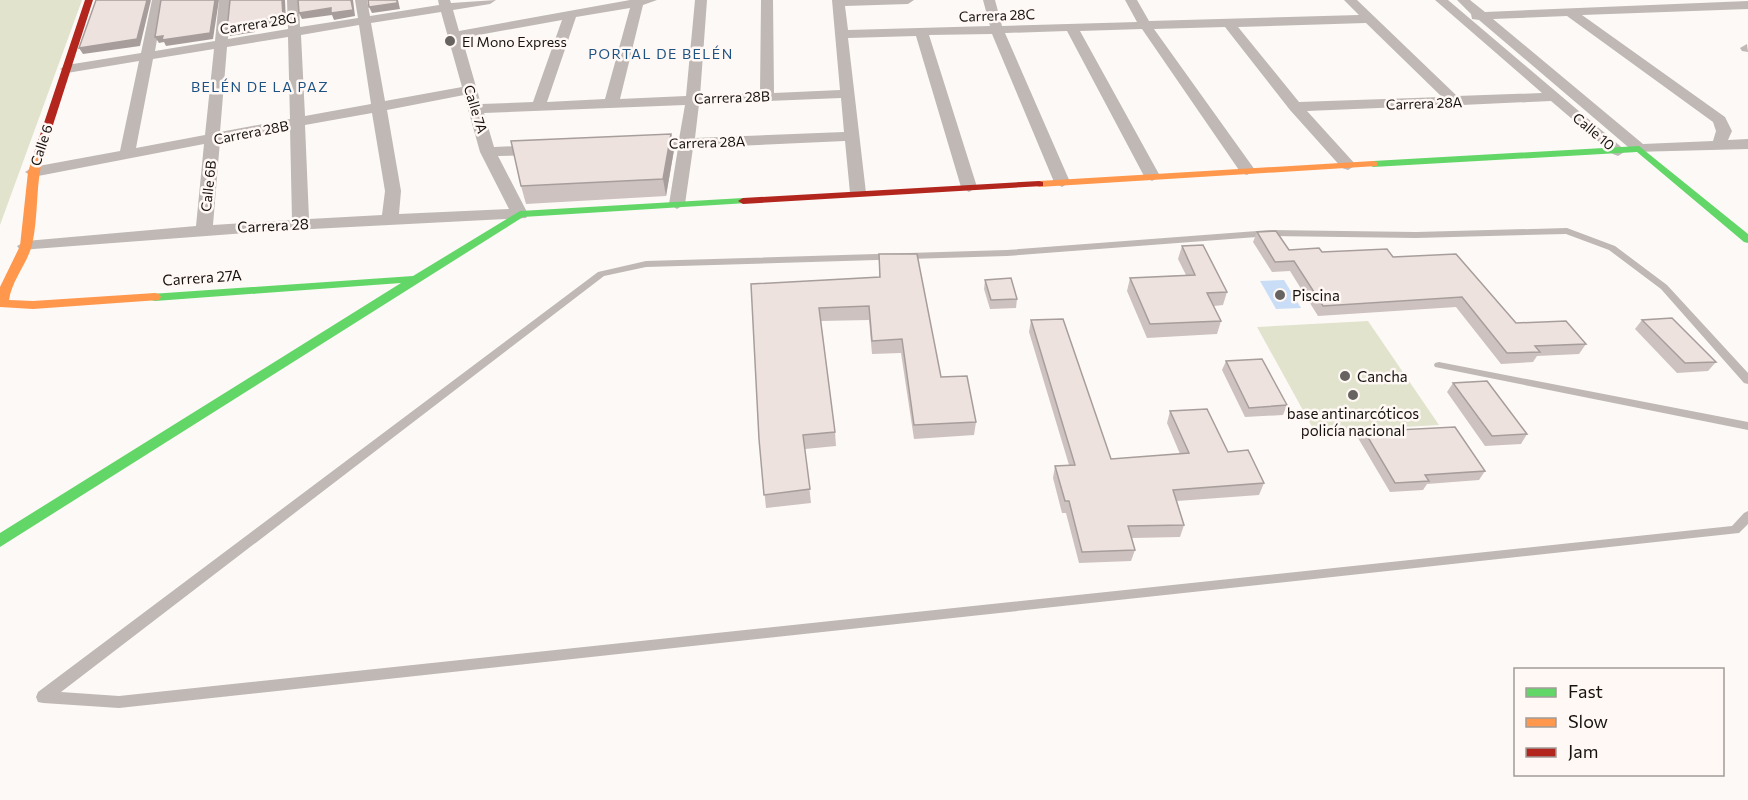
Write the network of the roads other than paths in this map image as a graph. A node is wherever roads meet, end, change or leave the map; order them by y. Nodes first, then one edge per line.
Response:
1 (89, 0) edge
2 (158, 0) edge
3 (225, 0) edge
4 (293, 0) edge
5 (361, 0) edge
6 (490, 0) edge
7 (651, 0) edge
8 (701, 0) edge
9 (767, 0) edge
10 (908, 0) edge
11 (989, 0) edge
12 (1131, 0) edge
13 (1350, 0) edge
14 (1441, 0) edge
15 (1463, 0) edge
16 (1553, 0) edge
17 (1632, 0) edge
18 (838, 1) edge
19 (637, 3) junction
20 (1714, 3) edge
21 (445, 4) edge
22 (1748, 5) edge
23 (1647, 10) junction
24 (1571, 13) junction
25 (570, 15) junction
26 (1482, 15) junction
27 (1461, 16) junction
28 (1369, 19) junction
29 (365, 21) junction
30 (1229, 23) junction
31 (1145, 25) junction
32 (1071, 27) junction
33 (997, 30) junction
34 (294, 33) junction
35 (922, 33) junction
36 (841, 34) junction
37 (456, 35) junction
38 (222, 44) junction
39 (146, 57) junction
40 (67, 69) junction
41 (469, 90) junction
42 (846, 94) junction
43 (767, 96) junction
44 (1553, 98) junction
45 (693, 99) junction
46 (612, 102) junction
47 (1456, 103) junction
48 (539, 105) junction
49 (1295, 107) junction
50 (379, 108) junction
51 (475, 109) junction
52 (298, 123) junction
53 (854, 136) junction
54 (214, 140) junction
55 (686, 143) junction
56 (1748, 144) edge
57 (1719, 145) junction
58 (628, 146) edge
59 (558, 149) edge
60 (1639, 149) junction
61 (1618, 151) junction
62 (489, 152) junction
63 (128, 154) junction
64 (1348, 165) junction
65 (1635, 166) dead end
66 (1247, 171) junction
67 (33, 172) junction
68 (1152, 176) junction
69 (1062, 182) junction
70 (969, 187) junction
71 (858, 193) junction
72 (678, 204) junction
73 (520, 214) junction
74 (390, 218) junction
75 (302, 223) junction
76 (204, 229) junction
77 (1748, 240) edge
78 (26, 246) junction
79 (417, 278) junction
80 (4, 291) joint
81 (1439, 365) dead end
82 (1748, 380) edge
83 (1748, 426) edge
84 (1748, 516) edge
85 (0, 541) edge

1 - 40 street, Calle 6
2 - 39 street
3 - 38 street, Calle 6B
4 - 34 street
5 - 29 street
6 - 21 street, Carrera 28G
7 - 19 street
8 - 45 street
9 - 43 street
10 - 18 street
11 - 33 street
12 - 31 street
13 - 28 street
14 - 27 street, Calle 10
15 - 26 street, Calle 10
16 - 24 street
17 - 23 street
18 - 36 street
19 - 25 street
19 - 46 street
20 - 22 street
20 - 23 street
21 - 29 street, Carrera 28G
21 - 37 street, Calle 7A
23 - 24 street
24 - 26 street
24 - 57 street
25 - 37 street
25 - 48 street
26 - 27 street
26 - 60 street, Calle 10
27 - 44 street, Calle 10
28 - 30 street, Carrera 28C
28 - 47 street
29 - 34 street, Carrera 28G
29 - 50 street
30 - 31 street, Carrera 28C
30 - 49 street
31 - 32 street, Carrera 28C
31 - 66 street
32 - 33 street, Carrera 28C
32 - 68 street
33 - 35 street, Carrera 28C
33 - 69 street
34 - 38 street, Carrera 28G
34 - 52 street
35 - 36 street, Carrera 28C
35 - 70 street
36 - 42 street
37 - 41 street, Calle 7A
38 - 39 street, Carrera 28G
38 - 54 street, Calle 6B
39 - 40 street, Carrera 28G
39 - 63 street
40 - 67 street, Calle 6
41 - 50 street, Carrera 28B
41 - 51 street, Calle 7A
42 - 43 street, Carrera 28B
42 - 53 street
43 - 45 street, Carrera 28B
44 - 47 street, Carrera 28A
44 - 61 street, Calle 10
45 - 46 street, Carrera 28B
45 - 55 street
46 - 48 street, Carrera 28B
47 - 49 street, Carrera 28A
48 - 51 street, Carrera 28B
49 - 64 street
50 - 52 street, Carrera 28B
50 - 74 street
51 - 62 street, Calle 7A
52 - 54 street, Carrera 28B
52 - 75 street
53 - 55 street, Carrera 28A
53 - 71 street
54 - 63 street, Carrera 28B
54 - 76 street, Calle 6B
55 - 58 street, Carrera 28A
55 - 72 street
56 - 57 street
57 - 60 street
59 - 62 street
60 - 61 street
60 - 77 street, Calle 10
61 - 64 street
61 - 65 street, Calle 10
62 - 73 street, Calle 7A
63 - 67 street, Carrera 28B
64 - 66 street
66 - 68 street
67 - 78 street, Calle 6
68 - 69 street
69 - 70 street
70 - 71 street
71 - 72 street
72 - 73 street
73 - 74 street, Carrera 28
73 - 79 street
74 - 75 street, Carrera 28
75 - 76 street, Carrera 28
76 - 78 street, Carrera 28
78 - 80 street, Calle 6
79 - 80 street, Carrera 27A
79 - 85 street
81 - 83 lane
82 - 84 lane

